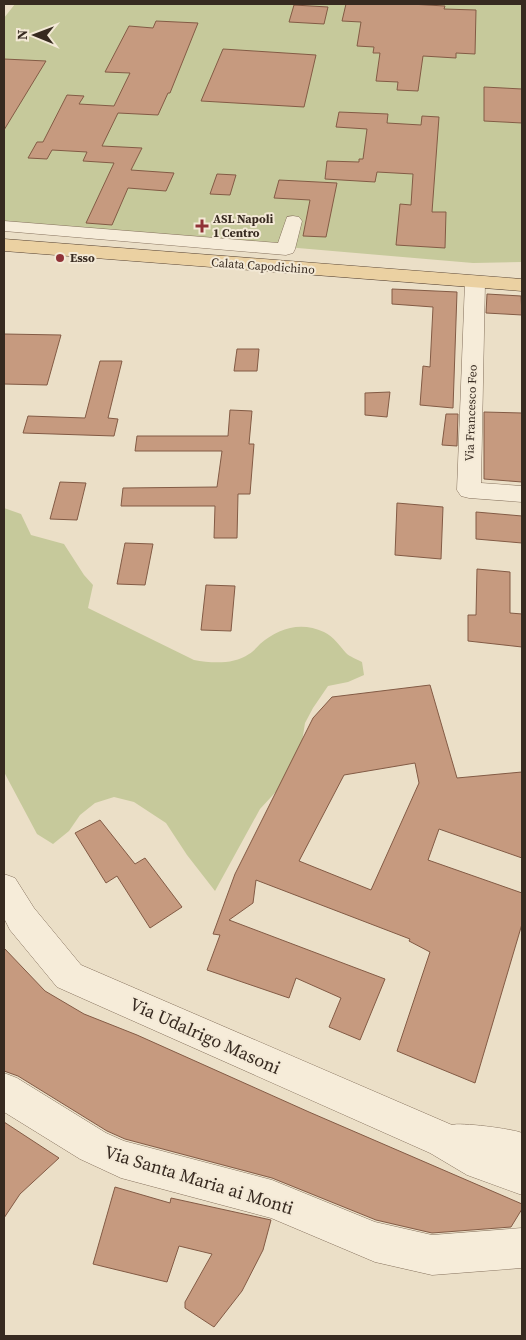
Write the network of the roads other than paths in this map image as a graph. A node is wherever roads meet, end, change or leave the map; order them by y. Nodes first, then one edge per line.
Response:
1 (4, 217) edge
2 (74, 220) dead end
3 (293, 222) dead end
4 (4, 226) edge
5 (4, 236) edge
6 (4, 245) edge
7 (522, 275) edge
8 (475, 282) junction
9 (522, 285) edge
10 (522, 494) edge
11 (4, 888) edge
12 (4, 1091) edge
13 (520, 1159) edge
14 (522, 1248) edge

1 - 2 street
3 - 4 street
5 - 7 main road, Calata Capodichino
6 - 8 main road, Calata Capodichino
8 - 9 main road, Calata Capodichino
8 - 10 street, Via Francesco Feo
11 - 13 street, Via Udalrigo Masoni
12 - 14 street, Via Santa Maria ai Monti

